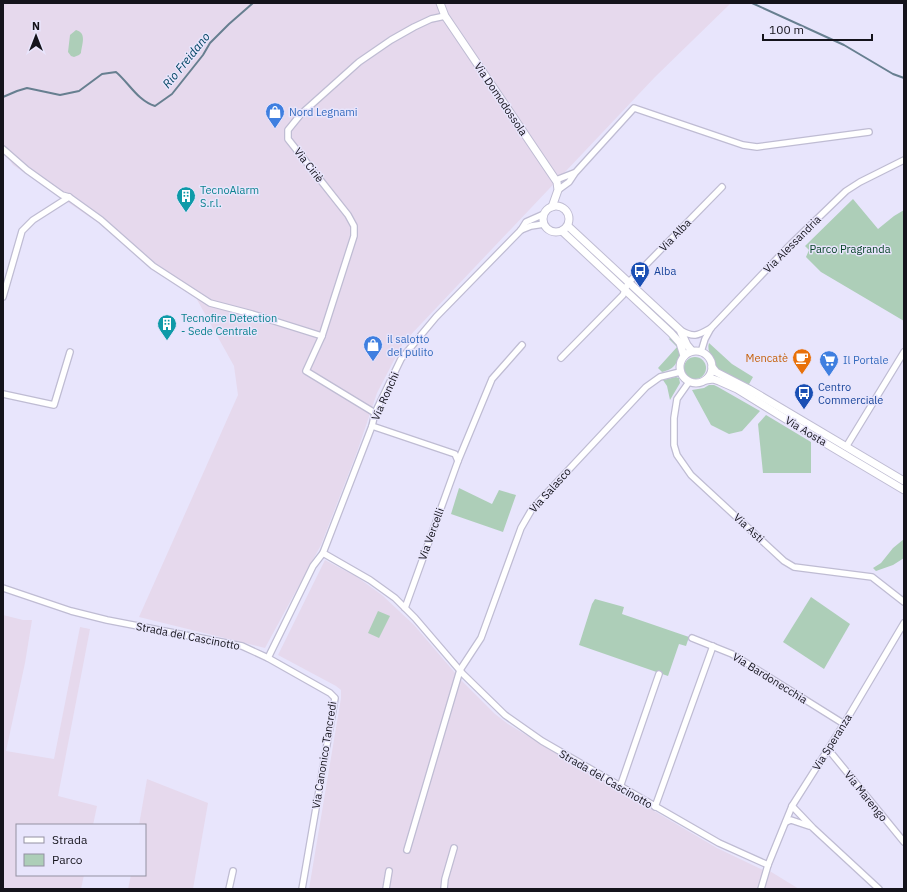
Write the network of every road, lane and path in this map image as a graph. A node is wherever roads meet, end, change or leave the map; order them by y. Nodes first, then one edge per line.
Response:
1 (440, 3) edge
2 (445, 16) junction
3 (868, 132) dead end
4 (3, 149) edge
5 (904, 160) edge
6 (574, 173) junction
7 (556, 180) junction
8 (722, 187) dead end
9 (557, 193) junction
10 (69, 197) junction
11 (552, 207) junction
12 (559, 207) junction
13 (544, 214) junction
14 (544, 224) junction
15 (565, 228) junction
16 (520, 230) junction
17 (626, 286) junction
18 (3, 297) edge
19 (711, 328) junction
20 (680, 330) junction
21 (322, 336) junction
22 (522, 345) dead end
23 (692, 351) junction
24 (70, 352) dead end
25 (701, 352) junction
26 (904, 352) edge
27 (684, 356) junction
28 (561, 358) dead end
29 (712, 367) junction
30 (680, 372) junction
31 (706, 380) junction
32 (689, 382) junction
33 (3, 394) edge
34 (375, 413) junction
35 (796, 421) junction
36 (372, 426) junction
37 (846, 447) junction
38 (458, 460) junction
39 (904, 481) edge
40 (904, 490) edge
41 (323, 553) junction
42 (3, 588) edge
43 (904, 602) edge
44 (405, 608) junction
45 (904, 623) edge
46 (899, 629) junction
47 (904, 635) edge
48 (692, 638) dead end
49 (713, 646) junction
50 (268, 658) junction
51 (460, 670) junction
52 (659, 674) dead end
53 (844, 724) junction
54 (828, 749) junction
55 (620, 787) junction
56 (792, 806) junction
57 (655, 807) junction
58 (786, 822) junction
59 (813, 828) junction
60 (904, 842) edge
61 (454, 848) dead end
62 (407, 850) dead end
63 (768, 865) junction
64 (233, 871) dead end
65 (389, 871) dead end
66 (229, 889) edge
67 (302, 889) edge
68 (386, 889) edge
69 (444, 889) edge
70 (761, 889) edge
71 (879, 889) edge

1 - 2 street, Via Domodossola
2 - 7 street, Via Domodossola
2 - 21 street, Via Ciriè
3 - 6 street
4 - 10 street
5 - 19 street, Via Alessandria
6 - 7 street
6 - 9 street
7 - 9 street, Via Domodossola
8 - 17 street, Via Alba
9 - 11 street
9 - 12 street, Via Domodossola
10 - 18 street
10 - 21 street
11 - 12 street
11 - 13 street
12 - 15 street
13 - 14 street
13 - 16 street, Via Ronchi
14 - 15 street
14 - 16 street
15 - 17 street
16 - 34 street, Via Ronchi
17 - 20 street
17 - 27 street
17 - 28 street
19 - 20 street
19 - 25 street, Via Alessandria
20 - 23 street
21 - 34 street, Via Ciriè
22 - 38 street, Via Vercelli
23 - 25 street
23 - 27 street
24 - 33 street
25 - 29 street
26 - 37 street
27 - 30 street
29 - 31 street
29 - 35 street, Via Aosta
30 - 32 street
30 - 51 street, Via Salasco
31 - 32 street
31 - 35 street, Via Aosta
32 - 43 street, Via Asti
34 - 36 street, Via Ronchi
35 - 37 street, Via Aosta
35 - 40 street, Via Aosta
36 - 38 street
36 - 41 street, Via Ronchi
37 - 39 street, Via Aosta
38 - 44 street, Via Vercelli
41 - 44 street, Strada del Cascinotto
41 - 50 street
42 - 50 street, Strada del Cascinotto
44 - 51 street, Strada del Cascinotto
45 - 46 street, Via Speranza
46 - 47 street
46 - 53 street, Via Speranza
48 - 49 street, Via Bardonecchia
49 - 53 street, Via Bardonecchia
49 - 57 street
50 - 67 street, Via Canonico Tancredi
51 - 55 street, Strada del Cascinotto
51 - 62 street
52 - 55 street
53 - 54 street, Via Speranza
54 - 56 street, Via Speranza
54 - 60 street, Via Marengo
55 - 57 street, Strada del Cascinotto
56 - 58 street, Via Speranza
56 - 59 street
57 - 63 street, Strada del Cascinotto
58 - 59 street
58 - 63 street, Via Speranza
59 - 71 street
61 - 69 street
63 - 70 street, Via Speranza
64 - 66 street
65 - 68 street

